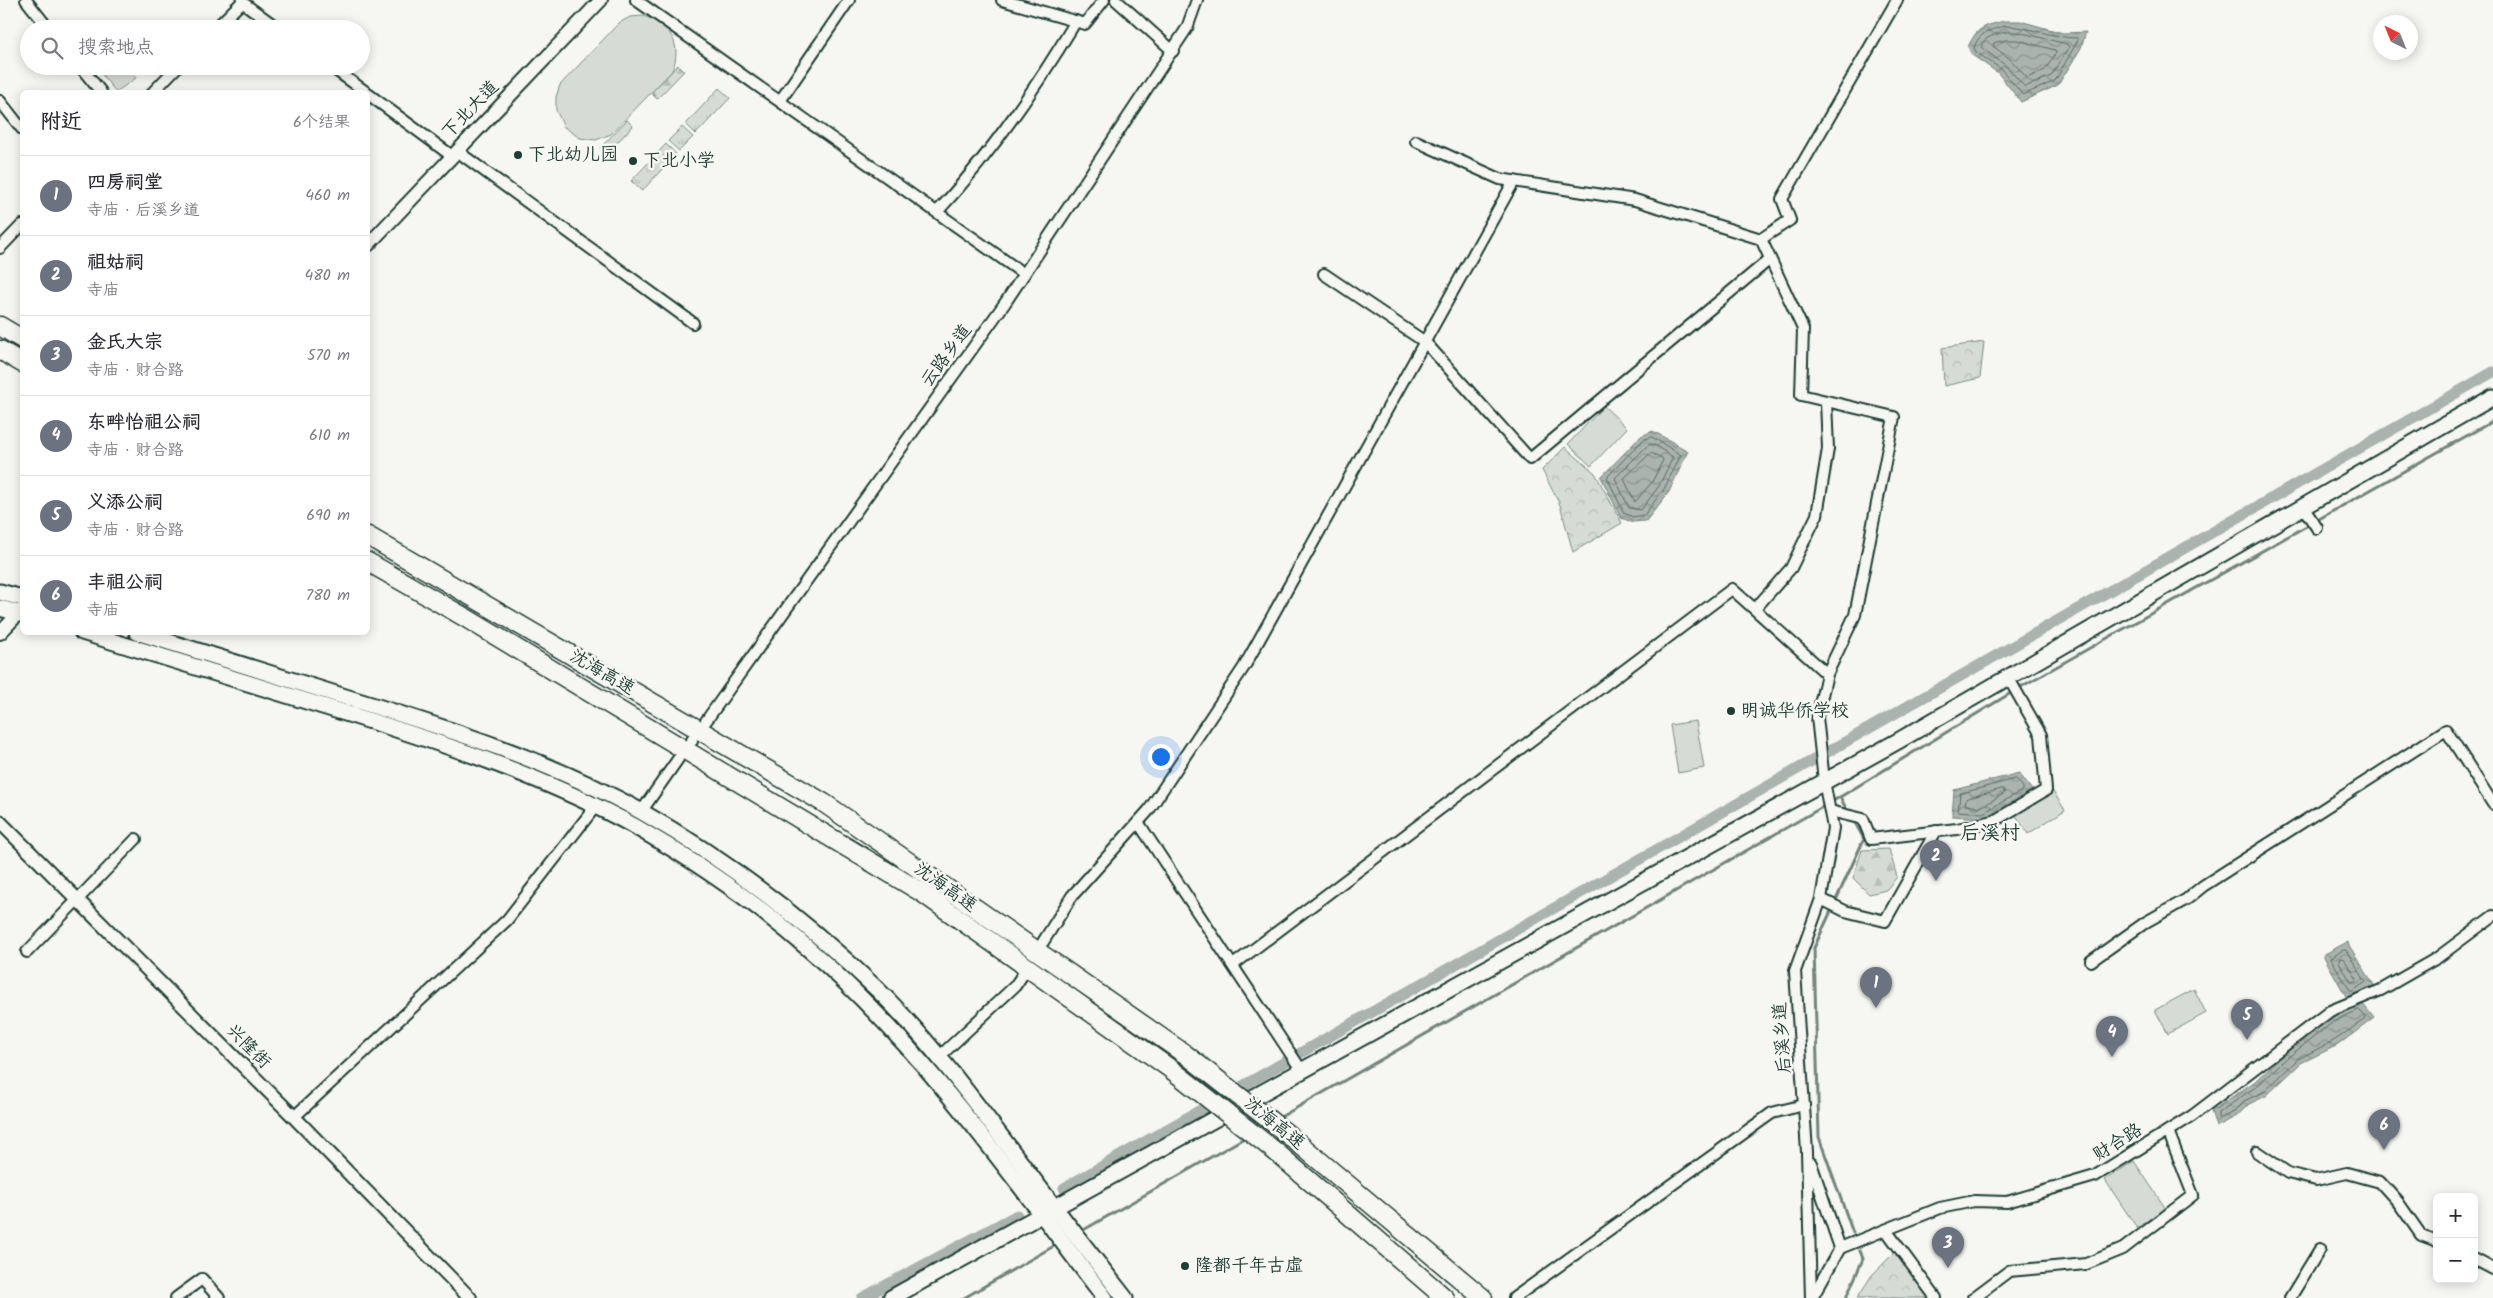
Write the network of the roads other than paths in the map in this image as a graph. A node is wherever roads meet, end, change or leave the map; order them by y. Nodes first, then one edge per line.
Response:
1 (26, 0) edge
2 (241, 0) edge
3 (601, 0) edge
4 (636, 0) edge
5 (849, 0) edge
6 (1002, 0) edge
7 (1104, 0) edge
8 (1116, 0) edge
9 (1198, 0) edge
10 (1897, 0) edge
11 (42, 20) edge
12 (223, 20) edge
13 (267, 20) edge
14 (1076, 21) junction
15 (1172, 51) junction
16 (87, 75) edge
17 (169, 75) edge
18 (342, 75) edge
19 (99, 90) edge
20 (155, 90) edge
21 (363, 90) edge
22 (370, 95) edge
23 (0, 101) edge
24 (780, 101) junction
25 (20, 126) edge
26 (1416, 141) dead end
27 (454, 153) junction
28 (1514, 181) junction
29 (937, 212) junction
30 (20, 228) edge
31 (1761, 239) junction
32 (370, 243) edge
33 (0, 248) edge
34 (1770, 259) junction
35 (1024, 274) junction
36 (1324, 274) dead end
37 (694, 323) dead end
38 (0, 326) edge
39 (20, 338) edge
40 (1425, 342) junction
41 (0, 350) edge
42 (20, 362) edge
43 (2493, 397) edge
44 (1826, 401) junction
45 (2306, 511) junction
46 (2317, 528) dead end
47 (370, 537) edge
48 (370, 563) edge
49 (0, 592) edge
50 (20, 607) edge
51 (0, 608) edge
52 (20, 609) edge
53 (1755, 609) junction
54 (20, 611) edge
55 (0, 633) edge
56 (92, 635) edge
57 (147, 635) edge
58 (1827, 674) junction
59 (2010, 680) junction
60 (706, 721) dead end
61 (678, 760) dead end
62 (1825, 786) junction
63 (2493, 804) edge
64 (596, 807) junction
65 (1830, 810) junction
66 (641, 812) junction
67 (0, 822) edge
68 (1138, 822) junction
69 (1936, 831) junction
70 (136, 839) dead end
71 (78, 901) junction
72 (1829, 903) junction
73 (2493, 916) edge
74 (1043, 942) dead end
75 (28, 952) dead end
76 (2091, 961) dead end
77 (1233, 965) junction
78 (1021, 977) dead end
79 (939, 1057) junction
80 (1302, 1070) junction
81 (1804, 1105) junction
82 (294, 1117) junction
83 (2168, 1131) junction
84 (1807, 1152) junction
85 (2257, 1152) dead end
86 (1048, 1211) junction
87 (1886, 1230) junction
88 (1069, 1238) junction
89 (2433, 1240) edge
90 (1840, 1248) junction
91 (2320, 1249) dead end
92 (2478, 1261) edge
93 (2493, 1269) edge
94 (176, 1298) edge
95 (219, 1298) edge
96 (470, 1298) edge
97 (891, 1298) edge
98 (1105, 1298) edge
99 (1125, 1298) edge
100 (1445, 1298) edge
101 (1483, 1298) edge
102 (1514, 1298) edge
103 (1812, 1298) edge
104 (1936, 1298) edge
105 (1973, 1298) edge
106 (2290, 1298) edge

1 - 11 street
2 - 12 street
2 - 13 street
3 - 27 street, 下北大道
4 - 24 street
5 - 24 street
6 - 14 street
7 - 14 street
8 - 15 street
9 - 15 street, 云路乡道
10 - 31 street
14 - 29 street
15 - 35 street, 云路乡道
16 - 19 street
17 - 20 street
18 - 21 street
22 - 27 street
23 - 25 street
24 - 29 street
26 - 28 street
27 - 32 street, 下北大道
27 - 37 street
28 - 31 street
28 - 40 street
29 - 35 street
30 - 33 street
31 - 34 street
34 - 40 street
34 - 44 street
35 - 60 street, 云路乡道
36 - 40 street
38 - 39 highway
40 - 68 street
41 - 42 highway
43 - 45 main road
44 - 53 street
44 - 58 street, 后溪乡道
45 - 46 street
45 - 59 main road
47 - 101 highway, 沈海高速, bridge
48 - 100 highway, 沈海高速, bridge
49 - 50 main road
51 - 52 main road
53 - 58 street
53 - 77 street
54 - 55 street
56 - 64 main road
57 - 66 main road
58 - 62 street, 后溪乡道
59 - 62 main road
59 - 69 street
61 - 66 street
62 - 65 street, 后溪乡道
62 - 80 main road
63 - 76 street
64 - 82 street
64 - 86 main road
65 - 69 street
65 - 72 street, 后溪乡道
66 - 79 main road
67 - 71 street, 兴隆街
68 - 74 street
68 - 77 street
69 - 72 street
70 - 71 street
71 - 75 street
71 - 82 street, 兴隆街
72 - 81 street, 后溪乡道
73 - 83 street, 财合路
77 - 80 street
78 - 79 street
79 - 86 main road
80 - 86 main road
81 - 84 street, 后溪乡道
81 - 102 street
82 - 96 street, 兴隆街
83 - 87 street, 财合路
83 - 105 street
84 - 90 street
84 - 103 street, 后溪乡道
85 - 89 street
86 - 88 main road
86 - 97 main road
87 - 90 street, 财合路
87 - 104 street
88 - 98 main road
88 - 99 main road
90 - 103 street
91 - 106 street
92 - 93 street
94 - 95 street

